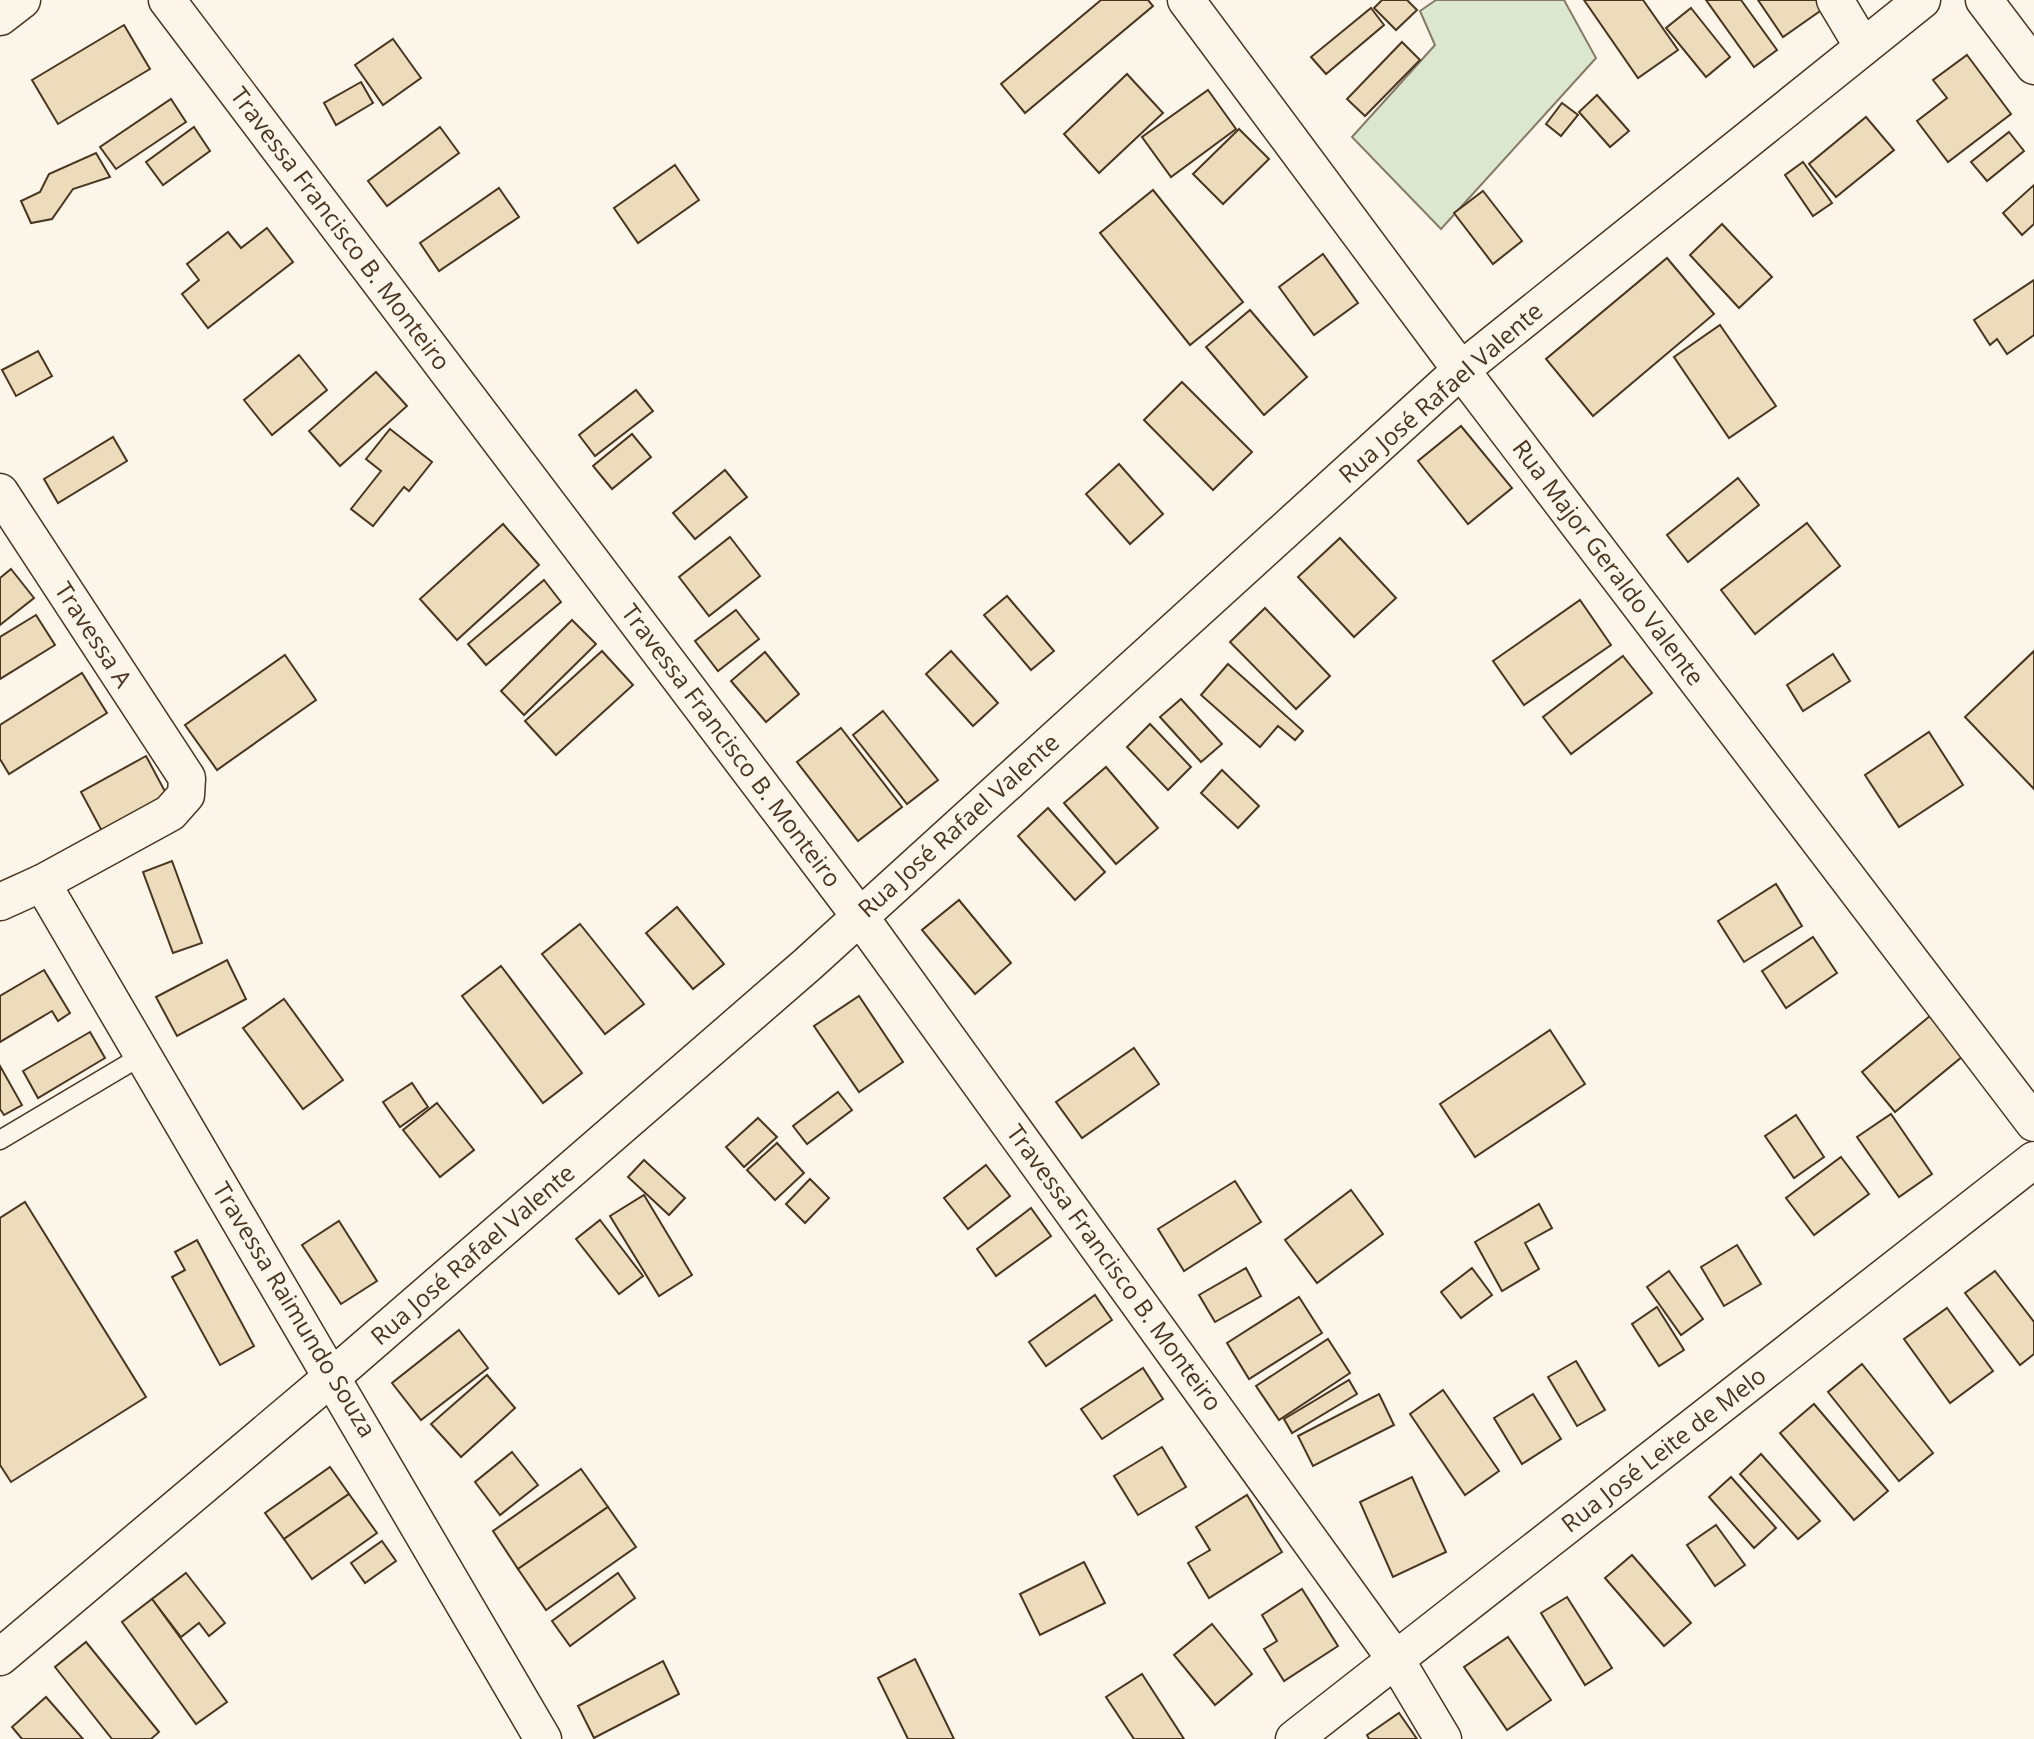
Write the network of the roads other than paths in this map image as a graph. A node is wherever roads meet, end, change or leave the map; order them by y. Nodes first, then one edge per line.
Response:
1 (22, 0) edge
2 (167, 0) edge
3 (1186, 0) edge
4 (1835, 0) edge
5 (1922, 0) edge
6 (1984, 0) edge
7 (0, 17) edge
8 (1863, 47) junction
9 (2034, 66) edge
10 (1461, 370) junction
11 (0, 492) edge
12 (42, 883) junction
13 (0, 902) edge
14 (860, 916) junction
15 (143, 1055) junction
16 (2034, 1123) edge
17 (0, 1140) edge
18 (2034, 1160) edge
19 (333, 1376) junction
20 (0, 1657) edge
21 (1396, 1660) junction
22 (543, 1739) edge
23 (1294, 1739) edge
24 (1443, 1739) edge

1 - 7 street
2 - 14 street, Travessa Francisco B. Monteiro
3 - 10 street, Rua Major Geraldo Valente
4 - 8 street
5 - 8 street, Rua José Rafael Valente
6 - 9 street
8 - 10 street, Rua José Rafael Valente
10 - 14 street, Rua José Rafael Valente
10 - 16 street, Rua Major Geraldo Valente
11 - 12 street, Travessa A
12 - 13 street
12 - 15 street, Travessa Raimundo Souza
14 - 19 street, Rua José Rafael Valente
14 - 21 street, Travessa Francisco B. Monteiro
15 - 17 lane
15 - 19 street, Travessa Raimundo Souza
18 - 21 street, Rua José Leite de Melo
19 - 20 street, Rua José Rafael Valente
19 - 22 street, Travessa Raimundo Souza
21 - 23 street, Rua José Leite de Melo
21 - 24 street, Travessa Francisco B. Monteiro

